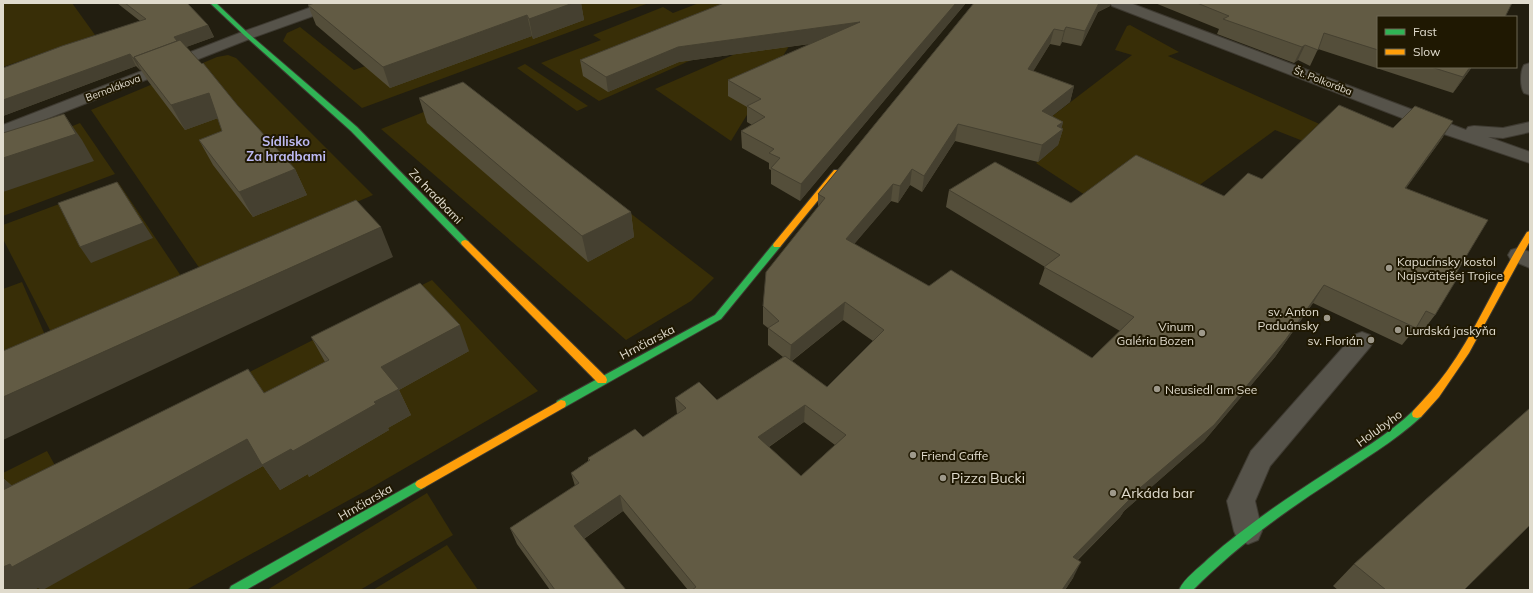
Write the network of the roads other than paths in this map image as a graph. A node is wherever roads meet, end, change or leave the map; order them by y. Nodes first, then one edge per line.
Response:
1 (213, 3) edge
2 (336, 3) edge
3 (1117, 3) edge
4 (247, 35) junction
5 (1530, 68) edge
6 (1530, 90) edge
7 (1530, 127) edge
8 (1447, 129) junction
9 (3, 131) edge
10 (1530, 158) edge
11 (841, 167) edge
12 (1530, 234) edge
13 (1524, 258) edge
14 (1362, 341) dead end
15 (602, 380) junction
16 (1248, 531) junction
17 (234, 590) edge
18 (1185, 590) edge

1 - 4 street, Za hradbami
2 - 4 street, Bernolákova
3 - 8 street, Št. Polkorába
4 - 9 street, Bernolákova
4 - 15 street, Za hradbami
5 - 6 street
7 - 8 street
8 - 10 street, Št. Polkorába
11 - 15 street, Hrnčiarska
12 - 13 street, Holubyho
13 - 16 street, Holubyho
14 - 16 street
15 - 17 street, Hrnčiarska
16 - 18 street, Holubyho

